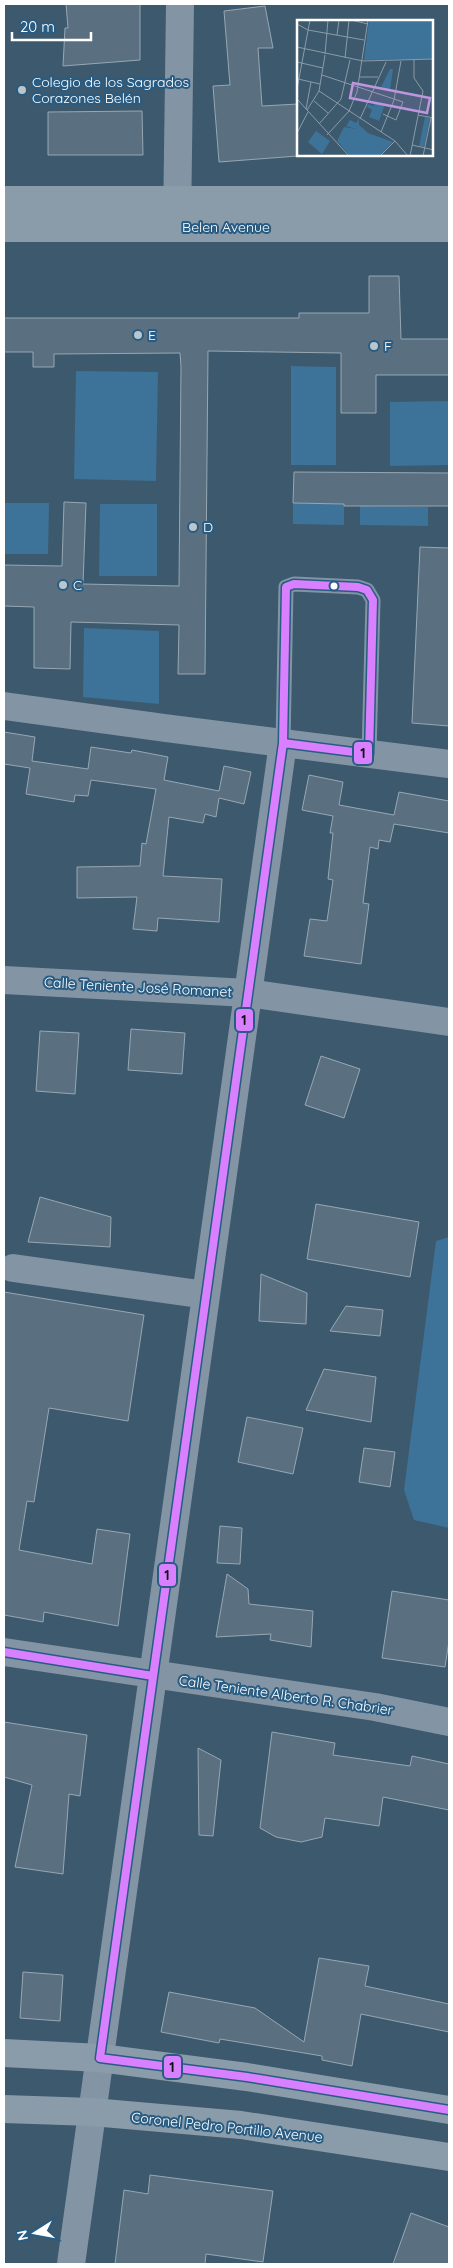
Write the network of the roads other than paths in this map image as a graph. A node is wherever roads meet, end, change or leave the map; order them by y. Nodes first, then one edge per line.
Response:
1 (180, 4) edge
2 (4, 200) edge
3 (449, 200) edge
4 (177, 214) junction
5 (4, 228) edge
6 (449, 228) edge
7 (4, 706) edge
8 (283, 743) junction
9 (369, 754) junction
10 (449, 764) edge
11 (4, 980) edge
12 (248, 993) junction
13 (449, 1022) edge
14 (13, 1268) dead end
15 (206, 1295) junction
16 (4, 1652) edge
17 (153, 1676) junction
18 (449, 1722) edge
19 (4, 2053) edge
20 (100, 2058) junction
21 (4, 2109) edge
22 (449, 2110) edge
23 (92, 2112) junction
24 (449, 2157) edge
25 (71, 2264) edge

1 - 4 street
2 - 4 main road, Belen Avenue
3 - 4 main road, Belen Avenue
4 - 5 main road, Belen Avenue
4 - 6 main road, Belen Avenue
7 - 8 street
8 - 9 street
8 - 9 lane
8 - 12 street
9 - 10 street
11 - 12 street, Calle Teniente José Romanet
12 - 13 street, Calle Teniente José Romanet
12 - 15 street
14 - 15 street
15 - 17 street
16 - 17 street, Calle Teniente Alberto R. Chabrier
17 - 18 street, Calle Teniente Alberto R. Chabrier
17 - 20 street
19 - 20 main road
20 - 22 main road
20 - 23 street
21 - 23 main road, Coronel Pedro Portillo Avenue
23 - 24 main road, Coronel Pedro Portillo Avenue
23 - 25 street

